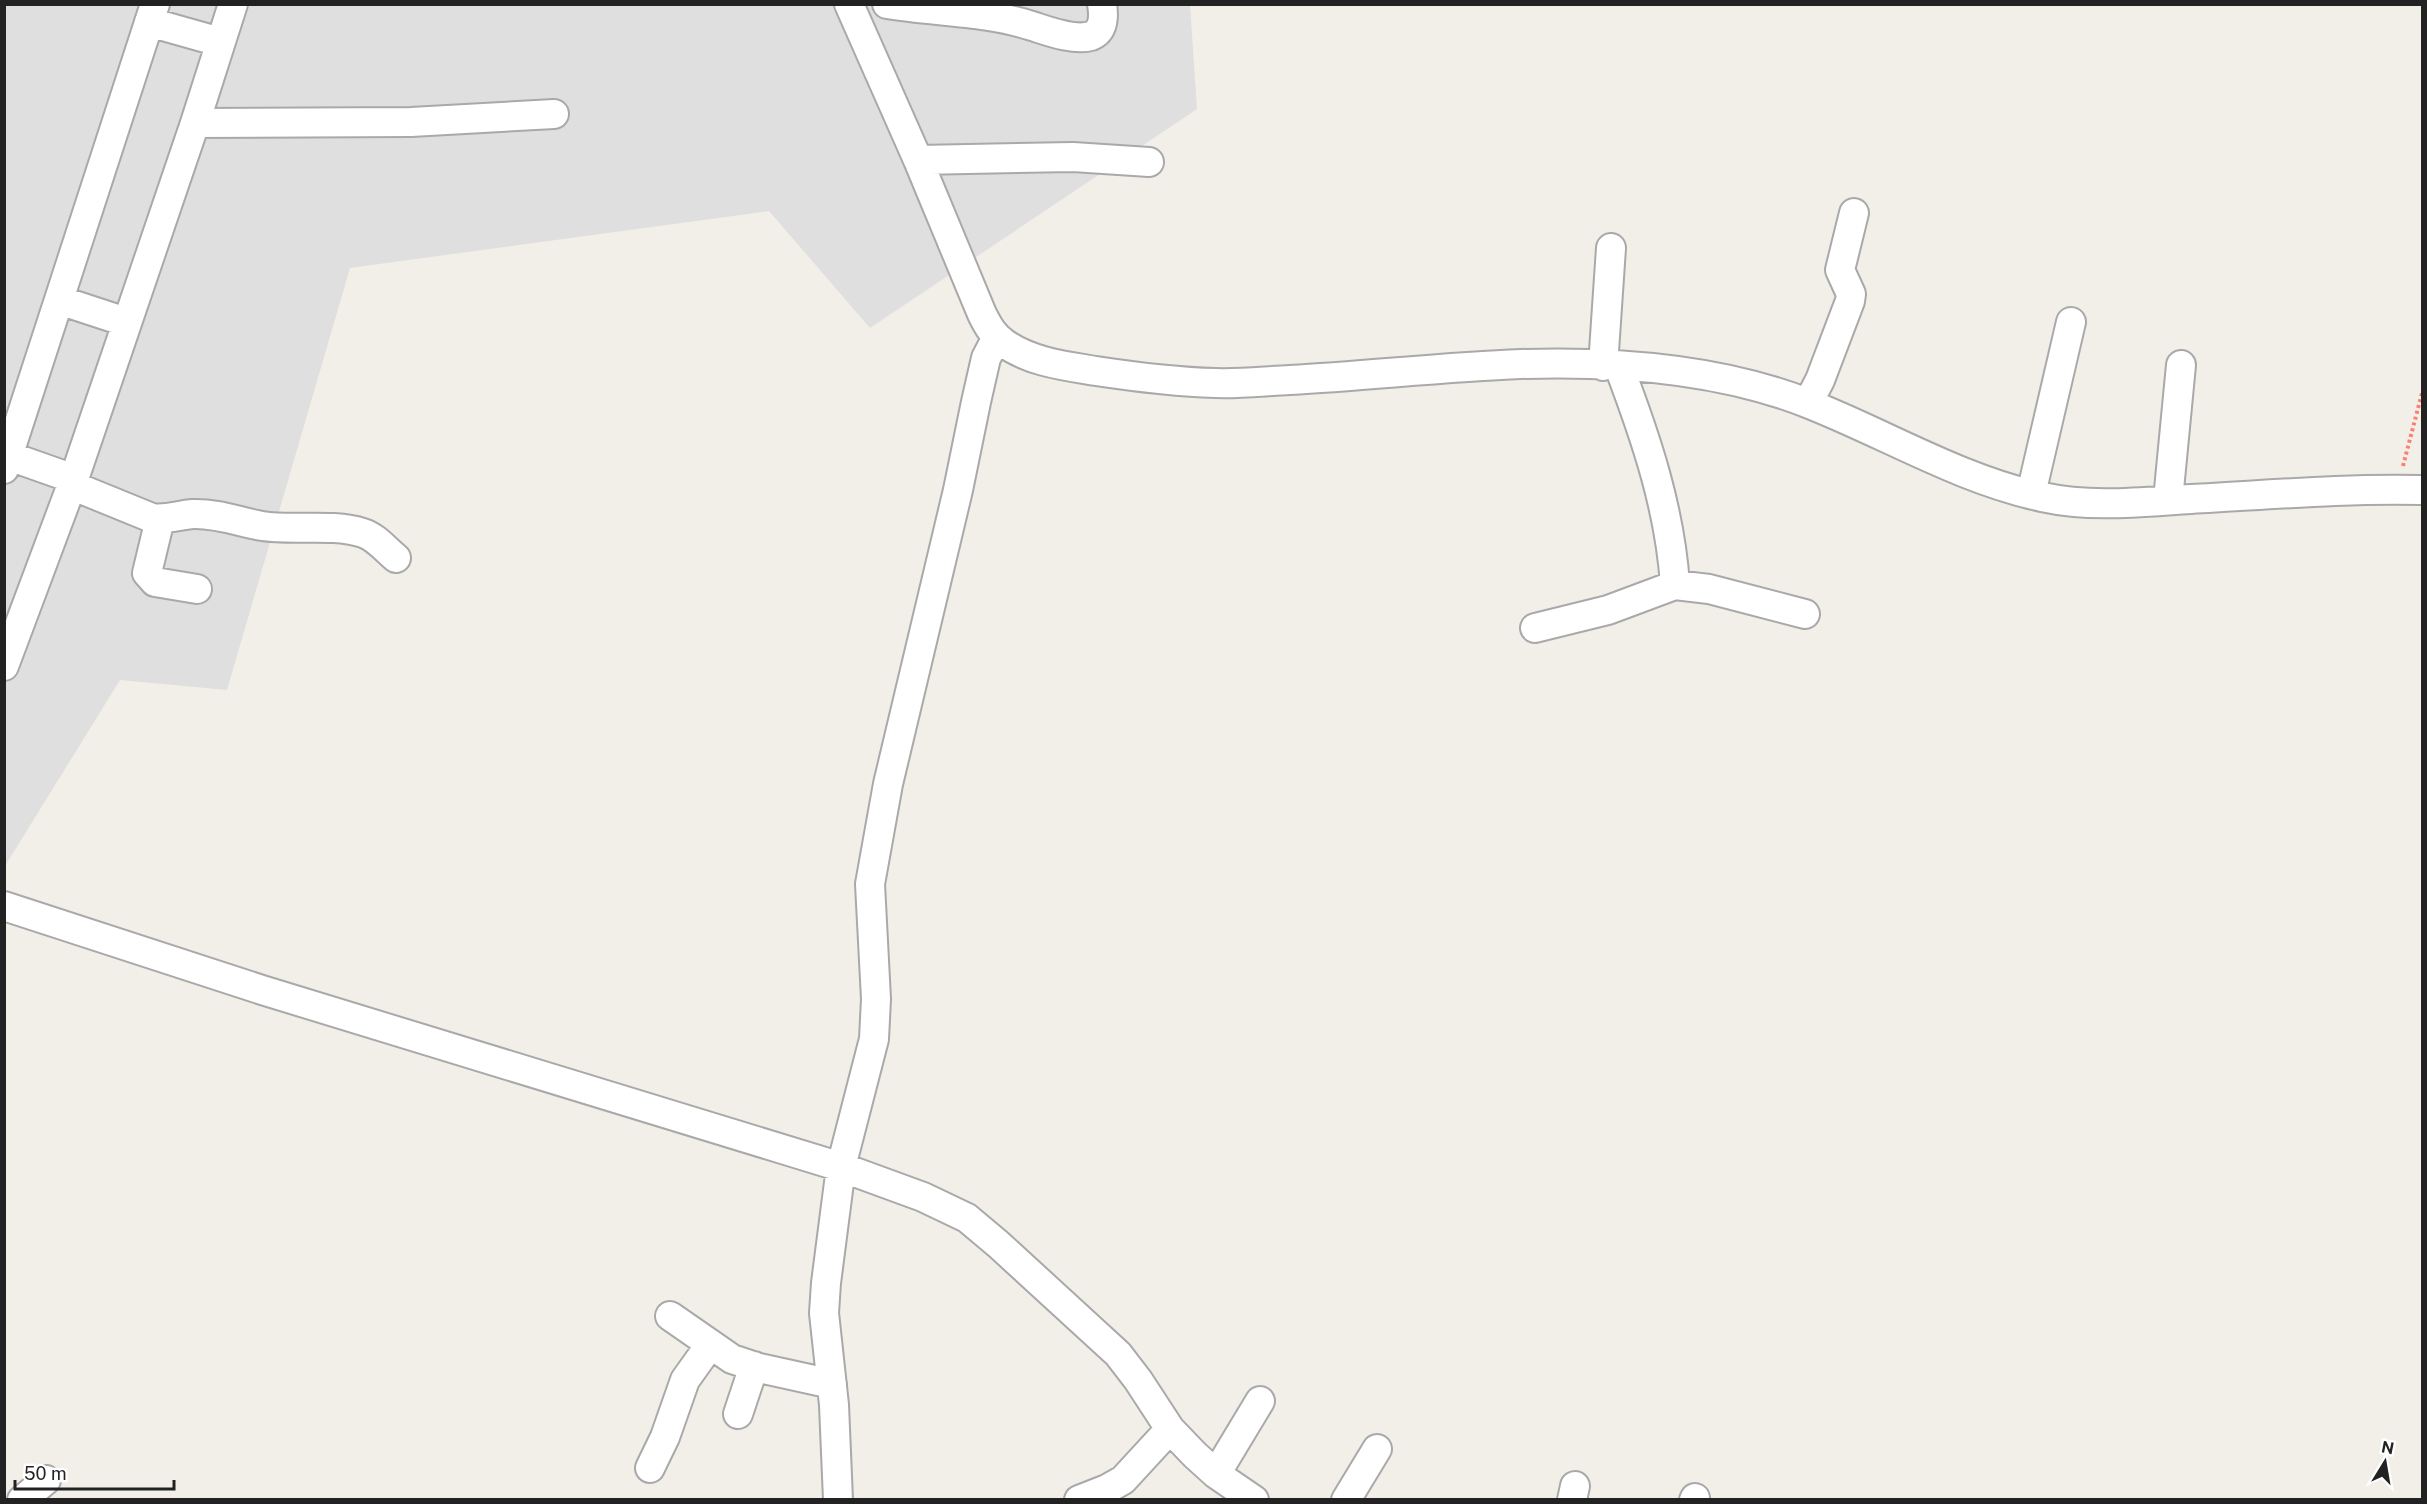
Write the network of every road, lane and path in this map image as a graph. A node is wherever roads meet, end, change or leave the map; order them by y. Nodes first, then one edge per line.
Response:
1 (233, 4) edge
2 (849, 4) edge
3 (887, 4) edge
4 (1102, 4) edge
5 (165, 22) edge
6 (220, 42) junction
7 (554, 114) dead end
8 (195, 123) junction
9 (918, 160) junction
10 (1149, 162) dead end
11 (1854, 213) dead end
12 (1611, 248) dead end
13 (75, 305) junction
14 (126, 322) junction
15 (2071, 322) dead end
16 (997, 337) junction
17 (2181, 365) dead end
18 (1611, 367) junction
19 (2422, 393) edge
20 (1808, 403) junction
21 (19, 463) edge
22 (72, 482) junction
23 (2410, 490) edge
24 (2031, 494) junction
25 (2168, 500) junction
26 (160, 519) junction
27 (396, 558) dead end
28 (1675, 585) junction
29 (197, 589) dead end
30 (1806, 614) dead end
31 (1534, 628) dead end
32 (4, 666) edge
33 (4, 906) edge
34 (841, 1167) junction
35 (670, 1316) dead end
36 (710, 1345) junction
37 (754, 1366) junction
38 (832, 1384) junction
39 (1260, 1401) dead end
40 (738, 1414) dead end
41 (1170, 1429) junction
42 (1377, 1449) dead end
43 (650, 1468) dead end
44 (1216, 1474) junction
45 (46, 1480) dead end
46 (1091, 1497) edge
47 (22, 1500) edge
48 (838, 1500) edge
49 (1254, 1500) edge
50 (1346, 1500) edge

1 - 6 street
2 - 9 street
3 - 4 street
5 - 6 street
5 - 13 street
6 - 8 street
7 - 8 street
8 - 14 street
9 - 10 street
9 - 16 street
11 - 20 street
12 - 18 street
13 - 14 street
13 - 21 street
14 - 22 street
15 - 24 street
16 - 18 street
16 - 34 street
17 - 25 street
18 - 20 street
18 - 28 street
19 - 23 path
20 - 24 street
21 - 22 street
22 - 26 street
22 - 32 street
23 - 25 street
24 - 25 street
26 - 27 street
26 - 29 street
28 - 30 street
28 - 31 street
33 - 34 street
34 - 38 street
34 - 41 street
35 - 36 street
36 - 37 street
36 - 43 street
37 - 38 street
37 - 40 street
38 - 48 street
39 - 44 street
41 - 44 street
41 - 46 street
42 - 50 street
44 - 49 street
45 - 47 street

